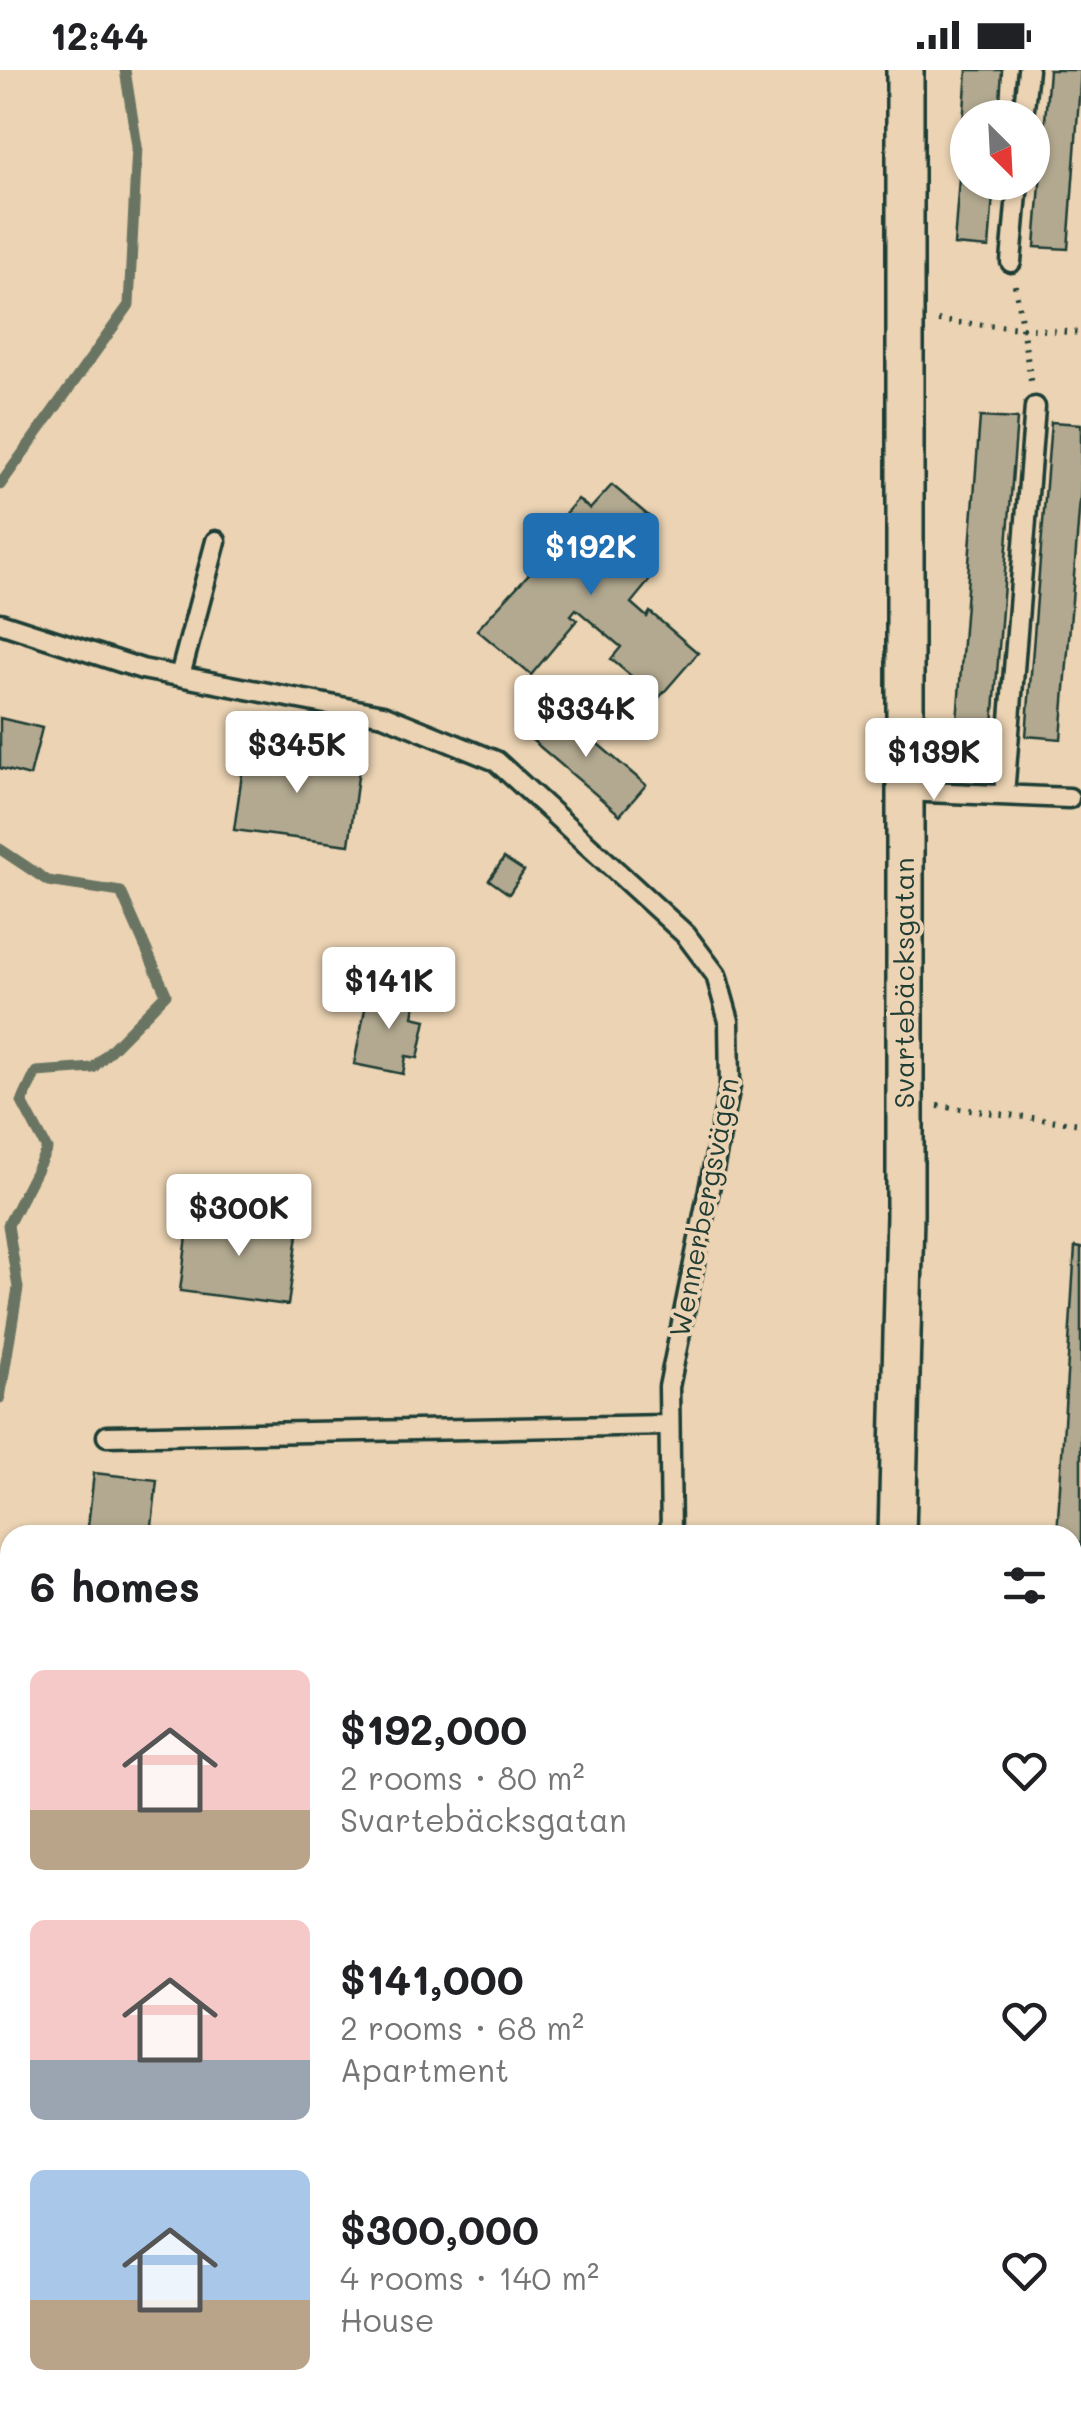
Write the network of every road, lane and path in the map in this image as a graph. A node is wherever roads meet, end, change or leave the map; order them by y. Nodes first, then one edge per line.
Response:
1 (905, 70) edge
2 (1028, 70) edge
3 (1026, 100) edge
4 (1016, 200) edge
5 (1011, 262) joint
6 (907, 319) junction
7 (1024, 329) junction
8 (1081, 333) edge
9 (1035, 407) joint
10 (216, 541) dead end
11 (0, 623) edge
12 (180, 676) junction
13 (901, 791) junction
14 (1004, 795) junction
15 (1069, 798) dead end
16 (904, 1101) junction
17 (1081, 1124) edge
18 (668, 1425) junction
19 (107, 1436) dead end
20 (671, 1525) edge
21 (897, 1525) edge

1 - 6 street, Svartebäcksgatan
2 - 3 lane
4 - 5 lane
5 - 7 path
6 - 7 path
6 - 13 street, Svartebäcksgatan
7 - 8 path
7 - 9 path
9 - 14 lane
10 - 12 lane
11 - 12 lane, Wennerbergsvägen
12 - 18 lane, Wennerbergsvägen
13 - 14 lane
13 - 16 street, Svartebäcksgatan
14 - 15 lane
16 - 17 path
16 - 21 street, Svartebäcksgatan
18 - 19 lane
18 - 20 lane, Wennerbergsvägen

